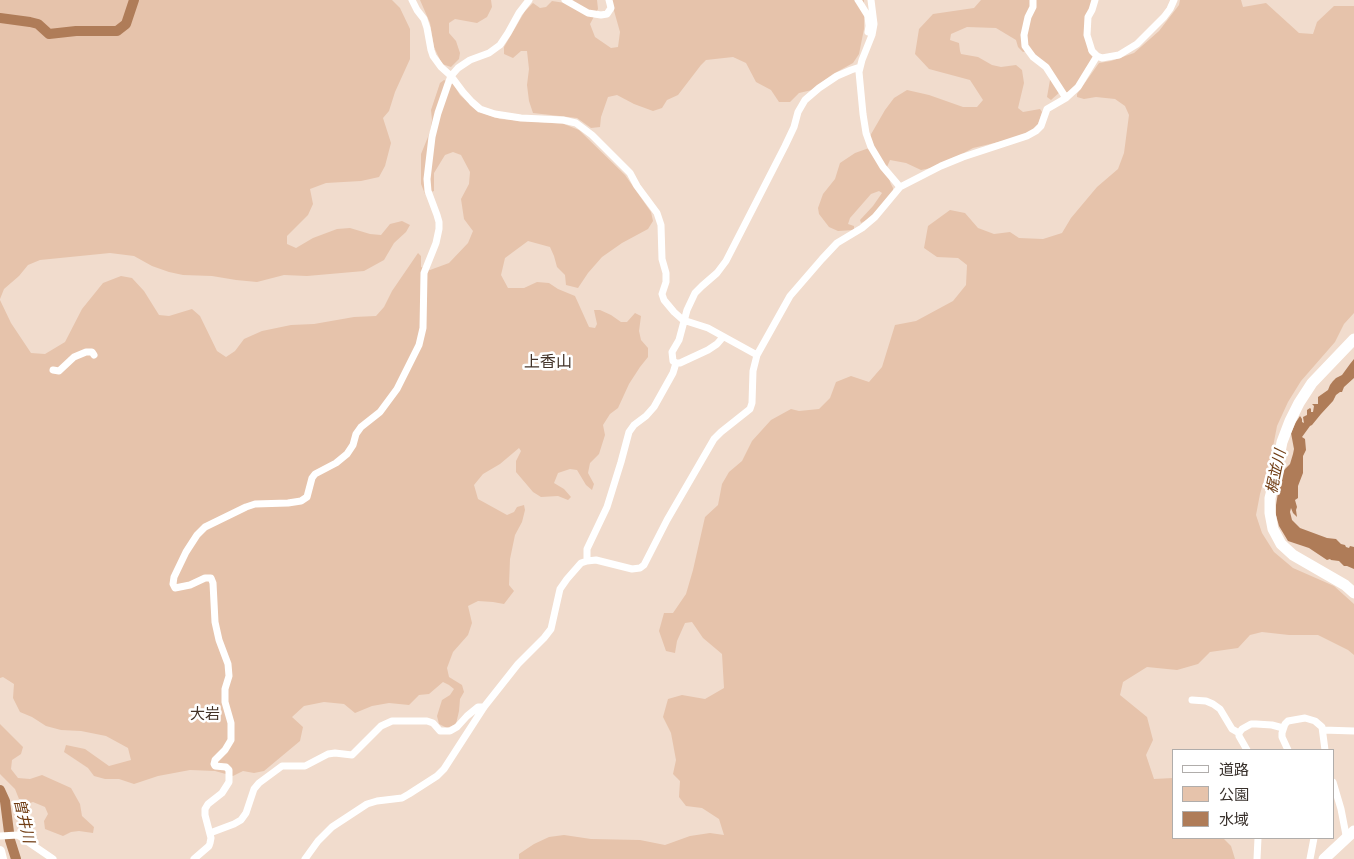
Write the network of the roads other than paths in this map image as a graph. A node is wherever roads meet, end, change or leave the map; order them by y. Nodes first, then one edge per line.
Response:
1 (412, 0) edge
2 (529, 0) edge
3 (565, 0) edge
4 (609, 0) edge
5 (858, 0) edge
6 (871, 0) edge
7 (1033, 0) edge
8 (1095, 0) edge
9 (1174, 0) edge
10 (866, 50) junction
11 (1097, 56) junction
12 (860, 67) junction
13 (451, 76) junction
14 (1066, 98) junction
15 (900, 187) junction
16 (683, 320) junction
17 (723, 337) junction
18 (1354, 339) edge
19 (94, 354) dead end
20 (757, 355) junction
21 (676, 364) junction
22 (53, 370) dead end
23 (587, 561) junction
24 (1354, 593) edge
25 (1192, 700) dead end
26 (484, 707) junction
27 (1283, 728) junction
28 (1323, 730) junction
29 (1354, 731) edge
30 (1239, 733) junction
31 (1246, 749) edge
32 (1288, 749) edge
33 (1326, 749) edge
34 (1334, 785) edge
35 (210, 833) junction
36 (1351, 834) edge
37 (3, 836) edge
38 (1258, 839) edge
39 (1314, 839) edge
40 (1312, 850) junction
41 (0, 851) edge
42 (1326, 857) edge
43 (2, 859) edge
44 (53, 859) edge
45 (194, 859) edge
46 (305, 859) edge
47 (1257, 859) edge
48 (1310, 859) edge

1 - 13 street
2 - 13 street
3 - 4 street
5 - 10 street
6 - 10 street
7 - 14 street
8 - 11 street
9 - 11 street
10 - 12 street
11 - 14 street
12 - 15 street
12 - 16 street
13 - 16 street
13 - 35 street
14 - 15 street
15 - 20 street
16 - 17 street
16 - 21 street
17 - 20 street
17 - 21 street
18 - 24 main road
19 - 22 street
20 - 23 street
21 - 23 street
23 - 26 street
25 - 30 street
26 - 35 street
26 - 46 street
27 - 28 street
27 - 30 street
27 - 32 street
28 - 29 street
28 - 33 street
30 - 31 street
34 - 36 street
35 - 45 street
36 - 42 main road
37 - 44 street
38 - 47 street
39 - 40 street
40 - 42 street
40 - 48 street
41 - 43 main road

